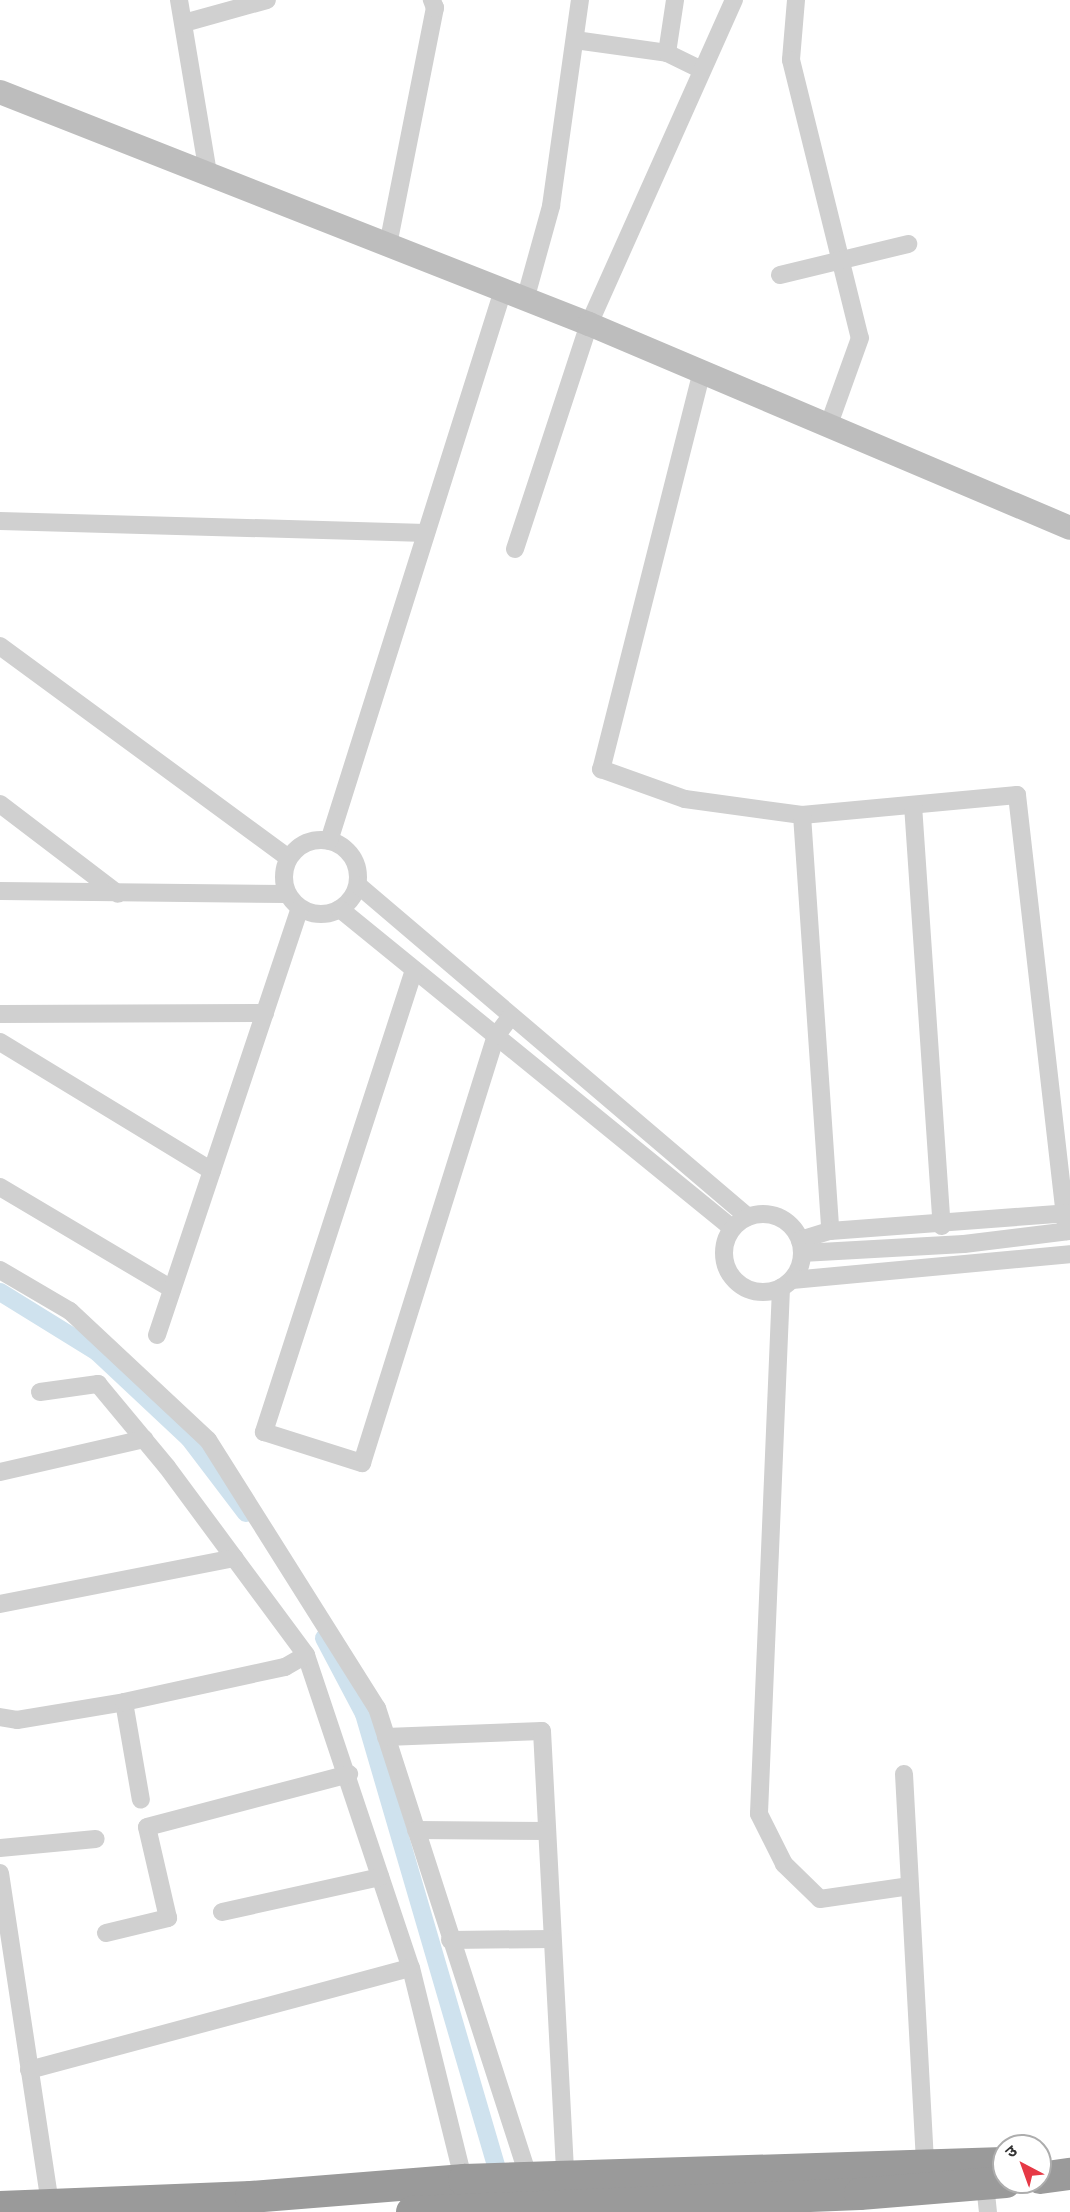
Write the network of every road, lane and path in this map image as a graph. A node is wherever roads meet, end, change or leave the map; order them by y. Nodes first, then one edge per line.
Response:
1 (179, 0) edge
2 (432, 0) edge
3 (580, 0) edge
4 (675, 0) edge
5 (734, 0) edge
6 (796, 0) edge
7 (260, 1) edge
8 (184, 23) junction
9 (575, 40) junction
10 (667, 53) junction
11 (700, 69) junction
12 (0, 92) edge
13 (208, 174) junction
14 (908, 244) dead end
15 (388, 245) junction
16 (840, 262) junction
17 (780, 275) dead end
18 (503, 290) junction
19 (525, 300) junction
20 (589, 324) junction
21 (702, 371) junction
22 (829, 424) junction
23 (0, 521) edge
24 (1070, 528) edge
25 (426, 533) junction
26 (515, 549) dead end
27 (0, 646) edge
28 (0, 804) edge
29 (913, 805) junction
30 (802, 815) junction
31 (328, 841) junction
32 (289, 858) junction
33 (358, 885) junction
34 (0, 891) edge
35 (118, 894) junction
36 (287, 894) junction
37 (300, 908) junction
38 (340, 909) junction
39 (395, 916) junction
40 (377, 940) junction
41 (414, 970) junction
42 (265, 1012) junction
43 (0, 1014) edge
44 (511, 1016) junction
45 (496, 1036) junction
46 (0, 1042) edge
47 (570, 1065) junction
48 (554, 1083) junction
49 (640, 1125) junction
50 (626, 1142) junction
51 (212, 1171) junction
52 (0, 1187) edge
53 (748, 1217) junction
54 (1068, 1222) edge
55 (942, 1226) junction
56 (732, 1228) junction
57 (831, 1231) junction
58 (1032, 1235) junction
59 (964, 1244) junction
60 (801, 1246) junction
61 (1070, 1254) edge
62 (1035, 1258) junction
63 (965, 1264) junction
64 (0, 1270) edge
65 (786, 1284) junction
66 (172, 1289) junction
67 (157, 1335) dead end
68 (40, 1392) dead end
69 (144, 1439) junction
70 (0, 1472) edge
71 (235, 1558) junction
72 (0, 1604) edge
73 (306, 1655) junction
74 (124, 1701) junction
75 (0, 1718) edge
76 (386, 1737) junction
77 (349, 1774) junction
78 (904, 1774) dead end
79 (141, 1800) dead end
80 (416, 1830) junction
81 (547, 1831) junction
82 (96, 1839) dead end
83 (0, 1848) edge
84 (0, 1873) edge
85 (380, 1877) junction
86 (910, 1886) junction
87 (222, 1912) dead end
88 (106, 1933) dead end
89 (552, 1939) junction
90 (450, 1940) junction
91 (411, 1968) junction
92 (8, 1987) edge
93 (30, 2070) junction
94 (926, 2178) junction
95 (529, 2179) junction
96 (992, 2185) edge
97 (568, 2198) edge
98 (468, 2201) edge
99 (889, 2202) edge
100 (50, 2205) junction
101 (251, 2205) edge
102 (0, 2207) edge
103 (148, 2207) edge
104 (412, 2212) edge

1 - 8 street
2 - 15 street
3 - 9 street
4 - 10 street
5 - 11 street
6 - 16 street
7 - 8 street
8 - 13 street
9 - 10 street
9 - 19 street
10 - 11 street
11 - 20 street
12 - 13 street
13 - 15 street
14 - 16 street
15 - 18 street
16 - 17 street
16 - 22 street
18 - 19 street
18 - 25 street
19 - 20 street
20 - 21 street
20 - 26 street
21 - 22 street
21 - 30 street
22 - 24 street
23 - 25 street
25 - 31 street
27 - 32 street
28 - 35 street
29 - 30 street
29 - 54 street
29 - 55 street
30 - 57 street
31 - 32 street
31 - 33 street
32 - 36 street
33 - 38 street
33 - 39 street
34 - 35 street
35 - 36 street
36 - 37 street
37 - 38 street
37 - 42 street
38 - 40 street
39 - 40 street
39 - 44 street
40 - 41 street
41 - 45 street
41 - 45 street
42 - 43 street
42 - 51 street
44 - 45 street
44 - 47 street
45 - 48 street
46 - 51 street
47 - 48 street
47 - 49 street
48 - 50 street
49 - 50 street
49 - 53 street
50 - 56 street
51 - 66 street
52 - 66 street
53 - 56 street
53 - 60 street
54 - 55 street
54 - 58 street
55 - 57 street
56 - 65 street
57 - 60 street
58 - 59 street
58 - 62 street
59 - 60 street
59 - 63 street
60 - 65 street
61 - 62 street
62 - 63 street
63 - 65 street
64 - 76 street
65 - 86 street
66 - 67 street
68 - 69 street
69 - 70 street
69 - 71 street
71 - 72 street
71 - 73 street
73 - 74 street
73 - 77 street
74 - 75 street
74 - 79 street
76 - 80 street
76 - 81 street
77 - 85 street
77 - 88 street
78 - 86 street
80 - 81 street
80 - 90 street
81 - 89 street
82 - 83 street
84 - 92 street
85 - 87 street
85 - 91 street
86 - 94 street
89 - 90 street
89 - 97 street
90 - 95 street
91 - 93 street
91 - 98 street
92 - 93 street
93 - 100 street
94 - 96 highway
94 - 97 highway
94 - 99 highway
95 - 97 highway
95 - 98 highway
97 - 98 highway
97 - 99 highway
98 - 101 highway
98 - 104 highway
100 - 102 highway
100 - 103 highway
101 - 103 highway

